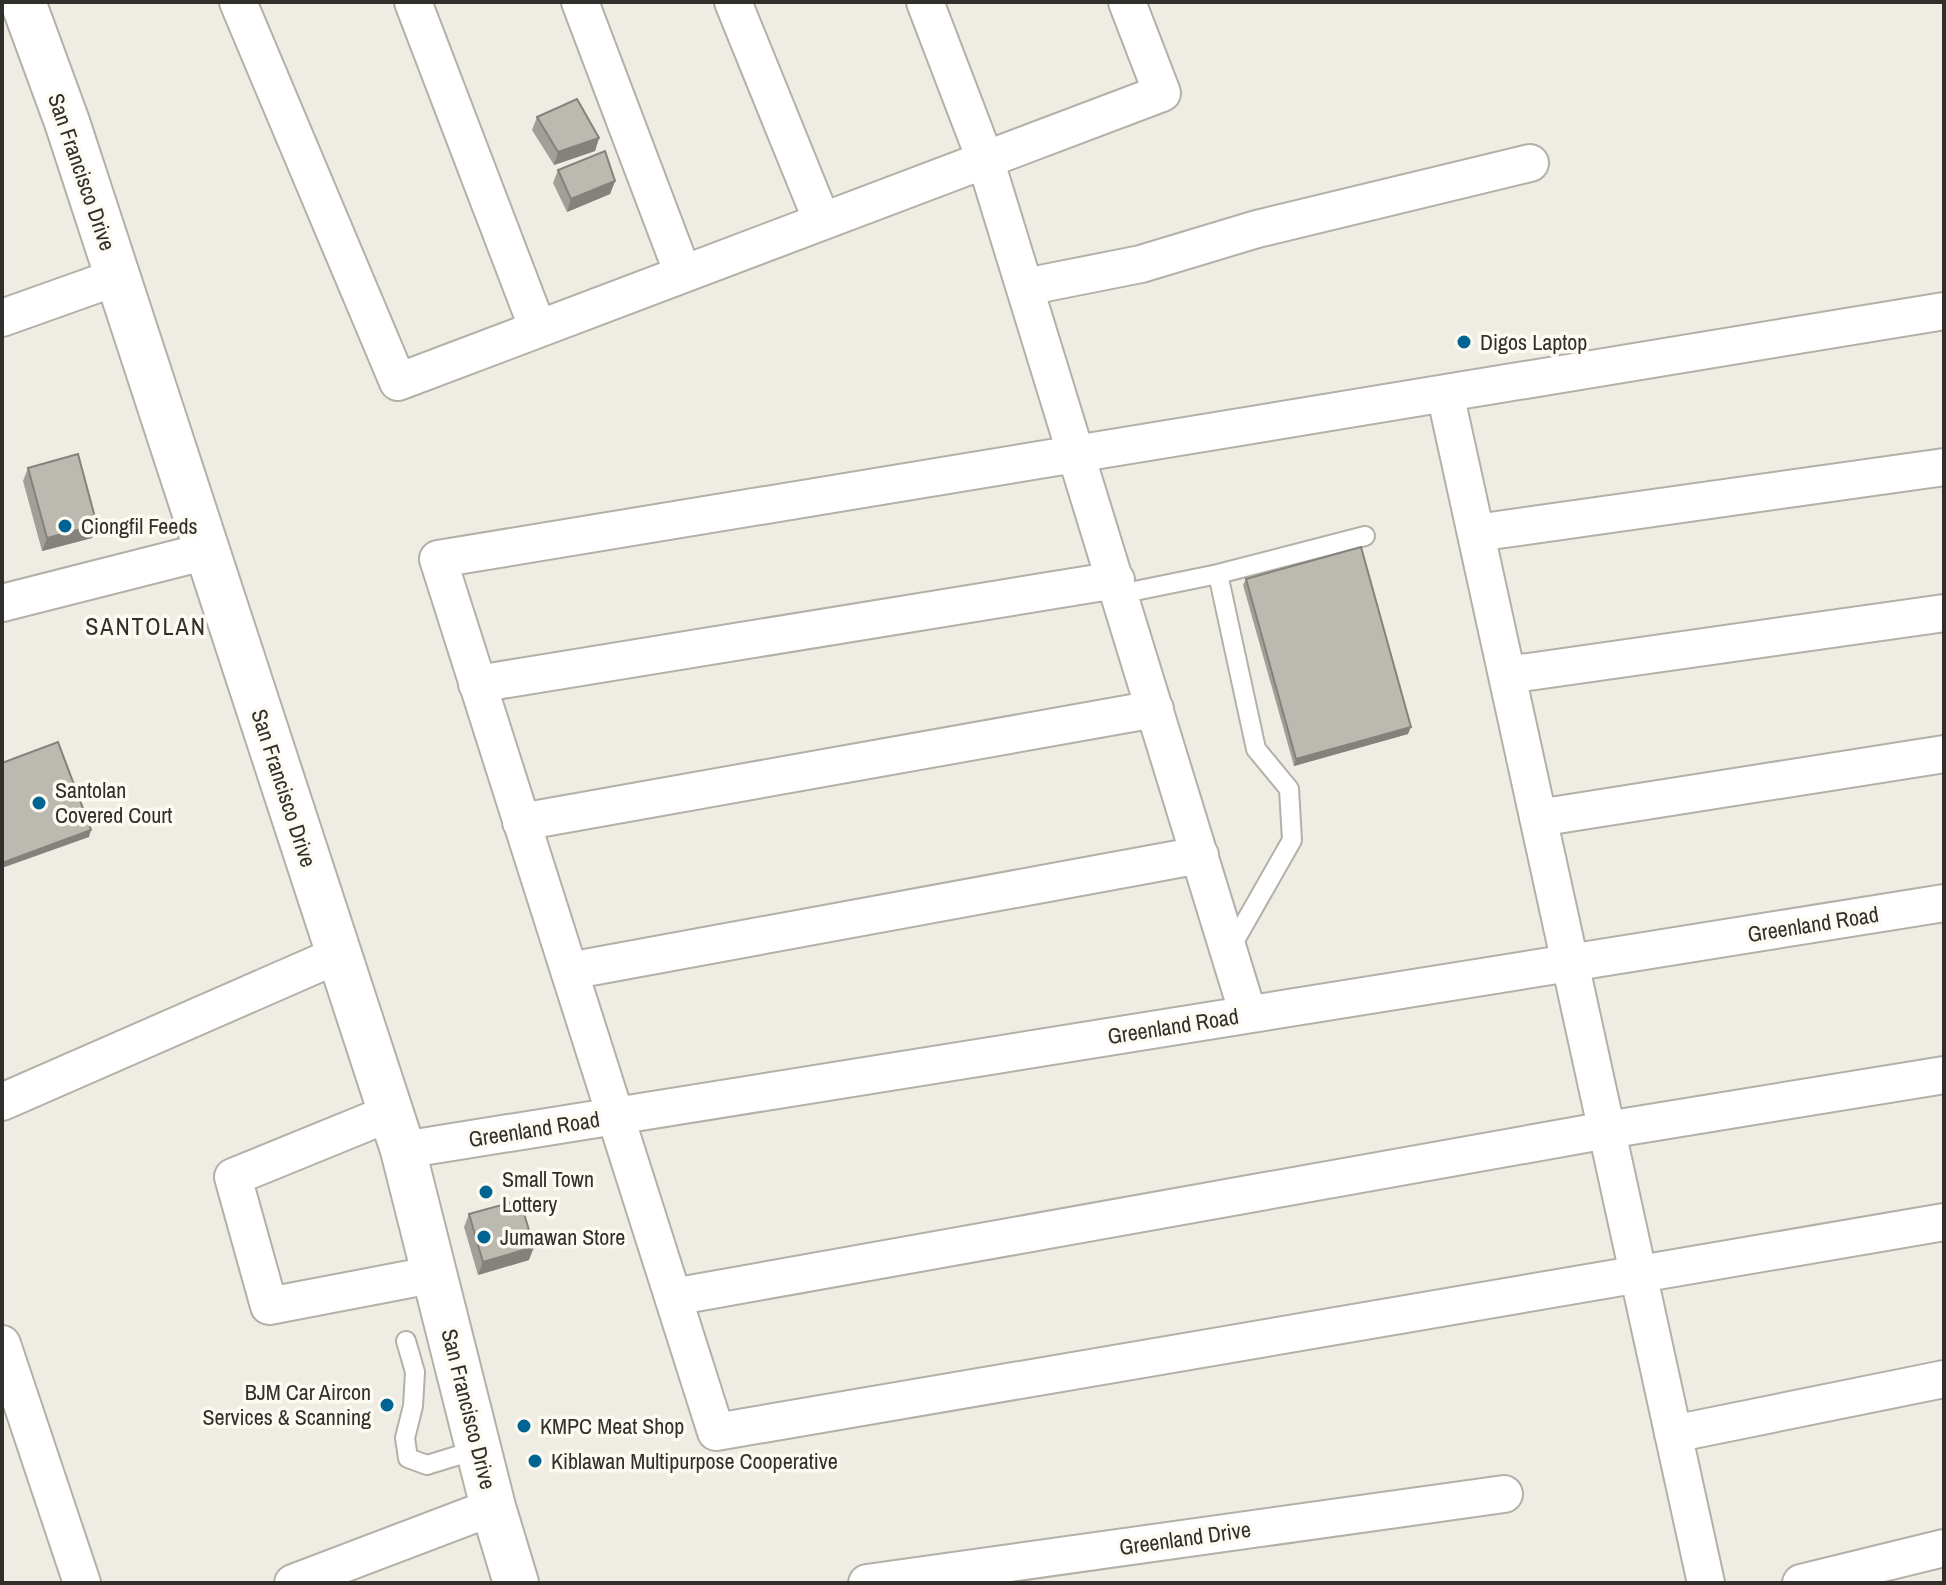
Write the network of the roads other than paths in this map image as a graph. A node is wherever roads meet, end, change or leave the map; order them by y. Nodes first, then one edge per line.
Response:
1 (23, 2) edge
2 (238, 2) edge
3 (413, 2) edge
4 (580, 2) edge
5 (733, 2) edge
6 (925, 2) edge
7 (1127, 2) edge
8 (985, 159) junction
9 (1530, 163) dead end
10 (822, 221) junction
11 (683, 274) junction
12 (117, 277) junction
13 (1025, 287) junction
14 (1944, 311) edge
15 (2, 318) edge
16 (538, 329) junction
17 (1445, 393) junction
18 (1076, 453) junction
19 (1944, 467) edge
20 (1476, 533) junction
21 (1365, 536) dead end
22 (207, 551) junction
23 (1218, 574) junction
24 (1118, 587) junction
25 (2, 603) edge
26 (1944, 613) edge
27 (1507, 675) junction
28 (477, 684) junction
29 (1155, 709) junction
30 (1944, 754) edge
31 (1538, 818) junction
32 (521, 822) junction
33 (1200, 855) junction
34 (1944, 903) edge
35 (1230, 949) junction
36 (338, 955) junction
37 (1569, 962) junction
38 (569, 971) junction
39 (1248, 1014) junction
40 (1944, 1075) edge
41 (2, 1102) edge
42 (615, 1115) junction
43 (1607, 1130) junction
44 (397, 1131) junction
45 (1944, 1222) edge
46 (436, 1274) junction
47 (1639, 1274) junction
48 (673, 1297) junction
49 (406, 1341) dead end
50 (2, 1344) edge
51 (1944, 1379) edge
52 (1673, 1434) junction
53 (479, 1449) junction
54 (1504, 1494) dead end
55 (493, 1507) junction
56 (1944, 1548) edge
57 (82, 1583) edge
58 (293, 1583) edge
59 (516, 1583) edge
60 (867, 1583) edge
61 (1706, 1583) edge
62 (1801, 1583) edge

1 - 12 street, San Francisco Drive
2 - 16 street
3 - 16 street
4 - 11 street
5 - 10 street
6 - 8 street
7 - 8 street
8 - 10 street
8 - 13 street
9 - 13 street
10 - 11 street
11 - 16 street
12 - 15 street
12 - 22 street, San Francisco Drive
13 - 18 street
14 - 17 street
17 - 18 street
17 - 20 street
18 - 24 street
18 - 28 street
19 - 20 street
20 - 27 street
21 - 23 lane
22 - 25 street
22 - 36 street, San Francisco Drive
23 - 24 lane
23 - 35 lane
24 - 28 street
24 - 29 street
26 - 27 street
27 - 31 street
28 - 32 street
29 - 32 street
29 - 33 street
30 - 31 street
31 - 37 street
32 - 38 street
33 - 35 street
33 - 38 street
34 - 37 street, Greenland Road
35 - 39 street
36 - 41 street
36 - 44 street, San Francisco Drive
37 - 39 street, Greenland Road
37 - 43 street
38 - 42 street
39 - 42 street, Greenland Road
40 - 43 street
42 - 44 street, Greenland Road
42 - 48 street
43 - 47 street
43 - 48 street
44 - 46 street, San Francisco Drive
44 - 46 street, Greenland Road
45 - 47 street
46 - 53 street, San Francisco Drive
47 - 48 street
47 - 52 street
49 - 53 lane
50 - 57 street
51 - 52 street
52 - 61 street
53 - 55 street, San Francisco Drive
54 - 60 street, Greenland Drive
55 - 58 street
55 - 59 street, San Francisco Drive
56 - 62 street

